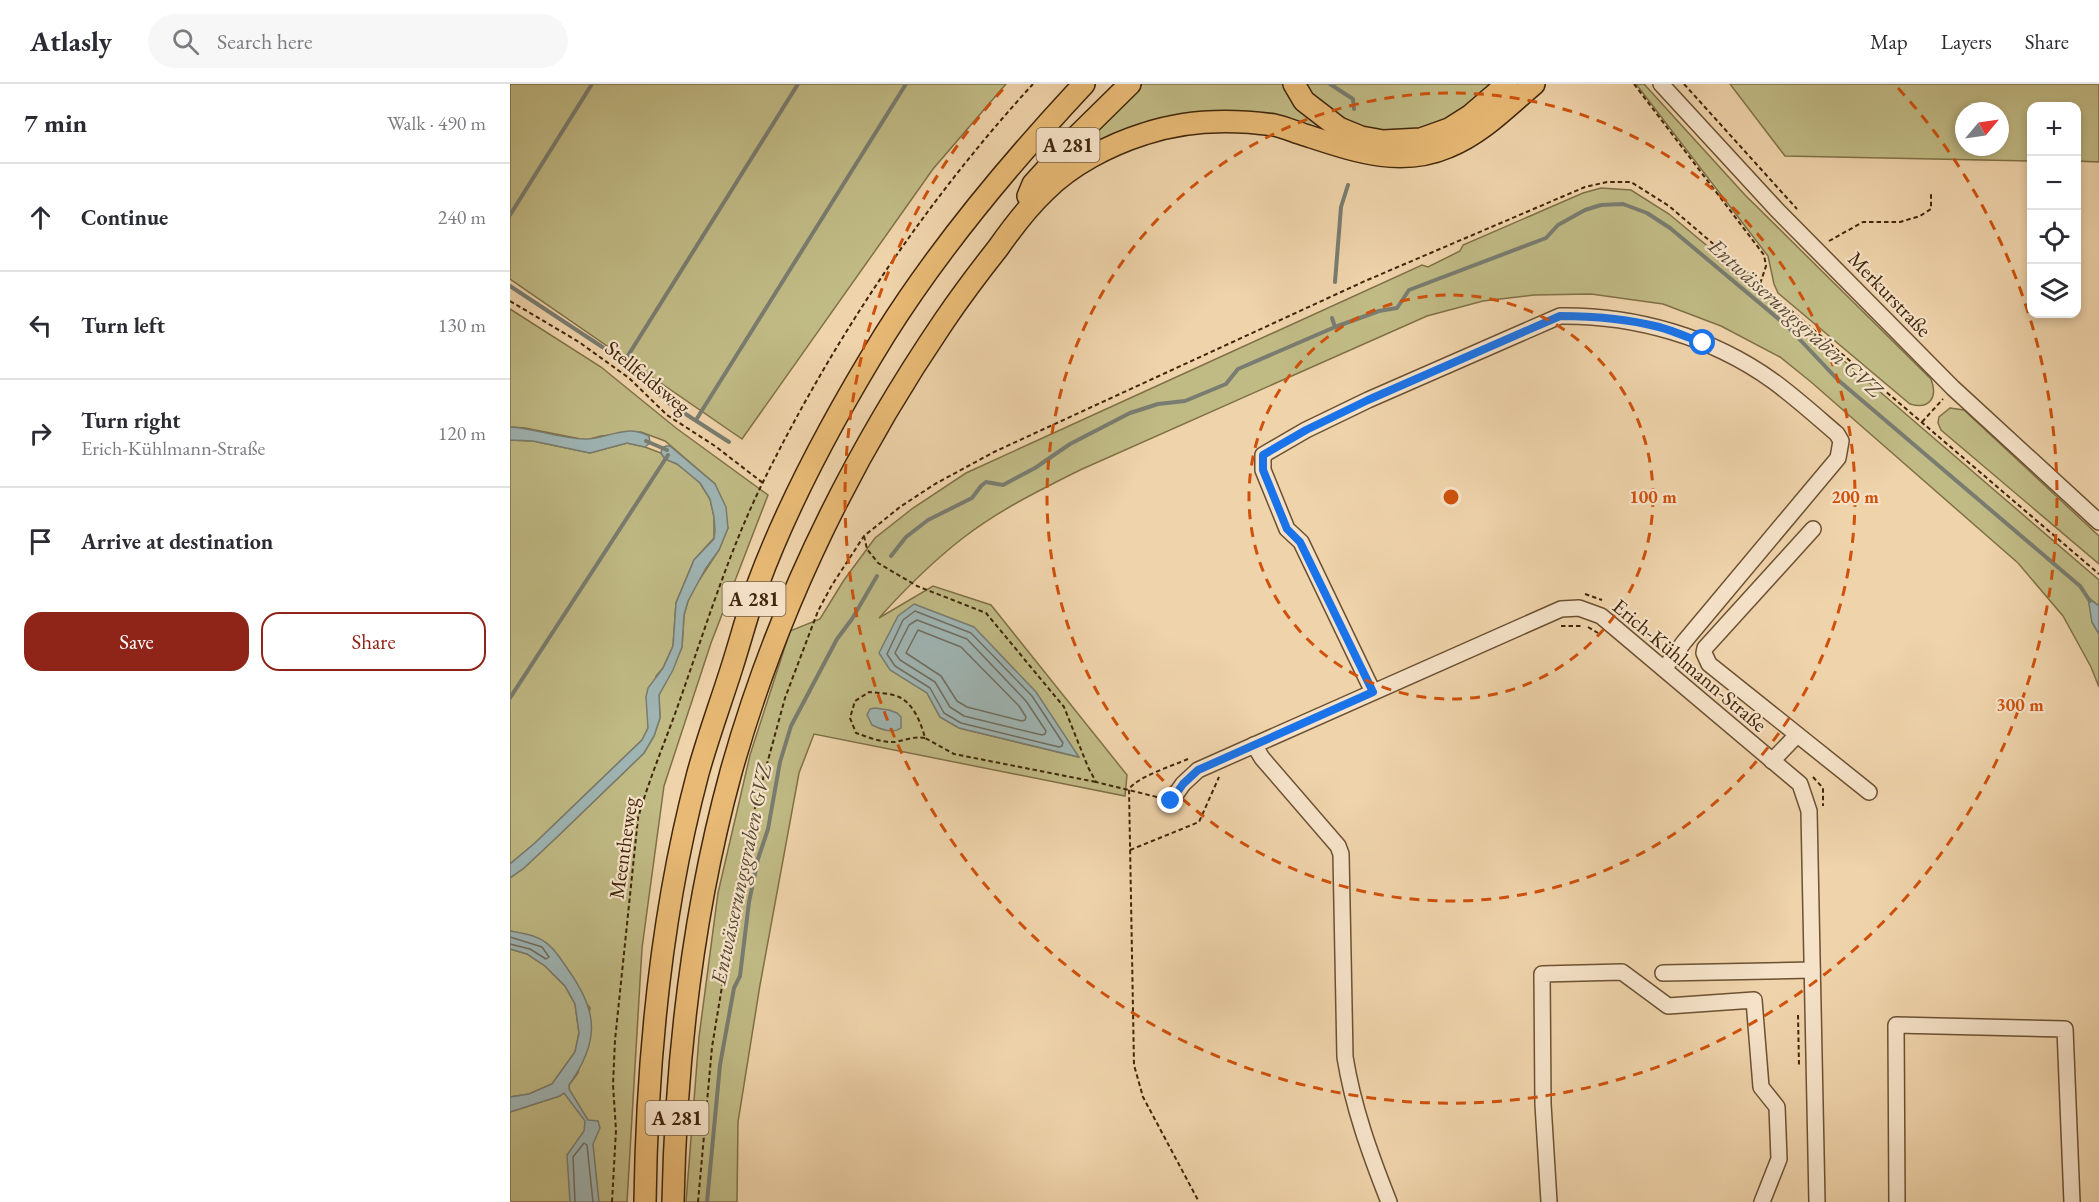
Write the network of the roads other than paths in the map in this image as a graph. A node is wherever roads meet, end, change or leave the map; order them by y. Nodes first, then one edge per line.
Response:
1 (1084, 84) edge
2 (1130, 84) edge
3 (1294, 84) edge
4 (1507, 84) edge
5 (1534, 84) edge
6 (1661, 84) edge
7 (1021, 216) junction
8 (2099, 522) edge
9 (1813, 530) dead end
10 (1664, 669) junction
11 (1373, 692) junction
12 (1797, 735) junction
13 (1254, 745) junction
14 (1772, 761) junction
15 (1869, 792) dead end
16 (1171, 801) road end
17 (1812, 970) junction
18 (1663, 973) dead end
19 (645, 1202) edge
20 (673, 1202) edge
21 (1389, 1202) edge
22 (1549, 1202) edge
23 (1762, 1202) edge
24 (1817, 1202) edge
25 (1897, 1202) edge
26 (2072, 1202) edge

1 - 19 highway, A 281
2 - 7 highway, A 281
3 - 4 highway
5 - 7 highway
6 - 8 street, Merkurstraße
7 - 20 highway, A 281
9 - 12 street
10 - 11 street, Erich-Kühlmann-Straße
10 - 11 street
10 - 14 street, Erich-Kühlmann-Straße
11 - 13 street, Erich-Kühlmann-Straße
12 - 14 street
12 - 15 street
13 - 16 street, Erich-Kühlmann-Straße
13 - 21 street
14 - 17 street, Erich-Kühlmann-Straße
17 - 18 street
17 - 24 street, Erich-Kühlmann-Straße
22 - 23 street
25 - 26 street

